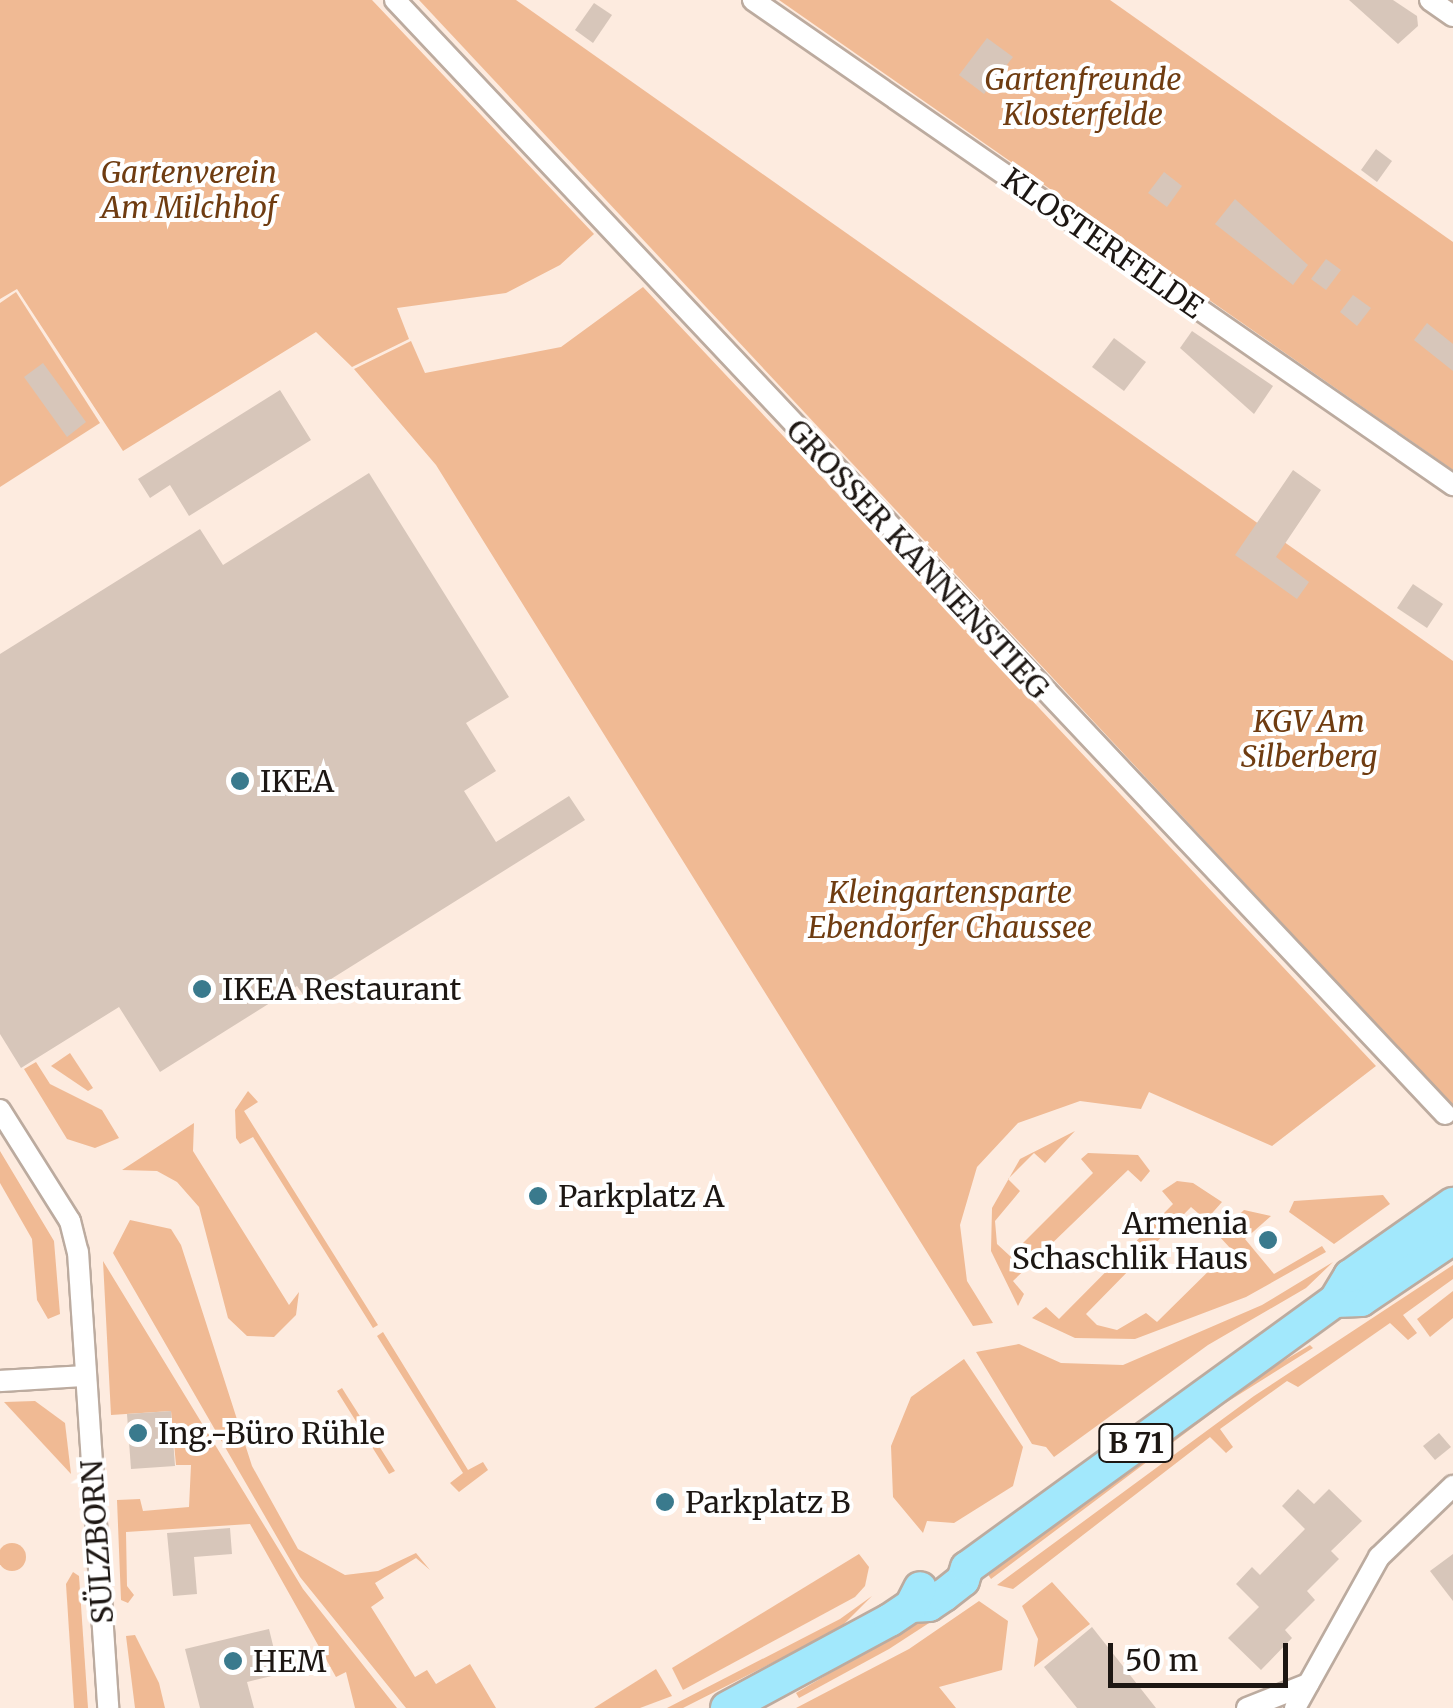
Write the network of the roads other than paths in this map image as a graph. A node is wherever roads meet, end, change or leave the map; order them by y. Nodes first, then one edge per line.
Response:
1 (394, 0) edge
2 (753, 0) edge
3 (1430, 0) edge
4 (1453, 16) edge
5 (1453, 486) edge
6 (0, 1110) edge
7 (1446, 1114) dead end
8 (1453, 1204) edge
9 (1453, 1238) edge
10 (1336, 1300) junction
11 (85, 1376) junction
12 (0, 1381) edge
13 (1453, 1486) edge
14 (1308, 1684) junction
15 (108, 1708) edge
16 (727, 1708) edge
17 (1247, 1708) edge
18 (1295, 1708) edge

1 - 7 street, GROSSER KANNENSTIEG
2 - 5 street, KLOSTERFELDE
3 - 4 street
6 - 11 street, SÜLZBORN
8 - 10 main road, B 71
9 - 10 main road, B 71
10 - 16 main road, B 71
11 - 12 street
11 - 15 street, SÜLZBORN
13 - 14 street
14 - 17 street
14 - 18 street

